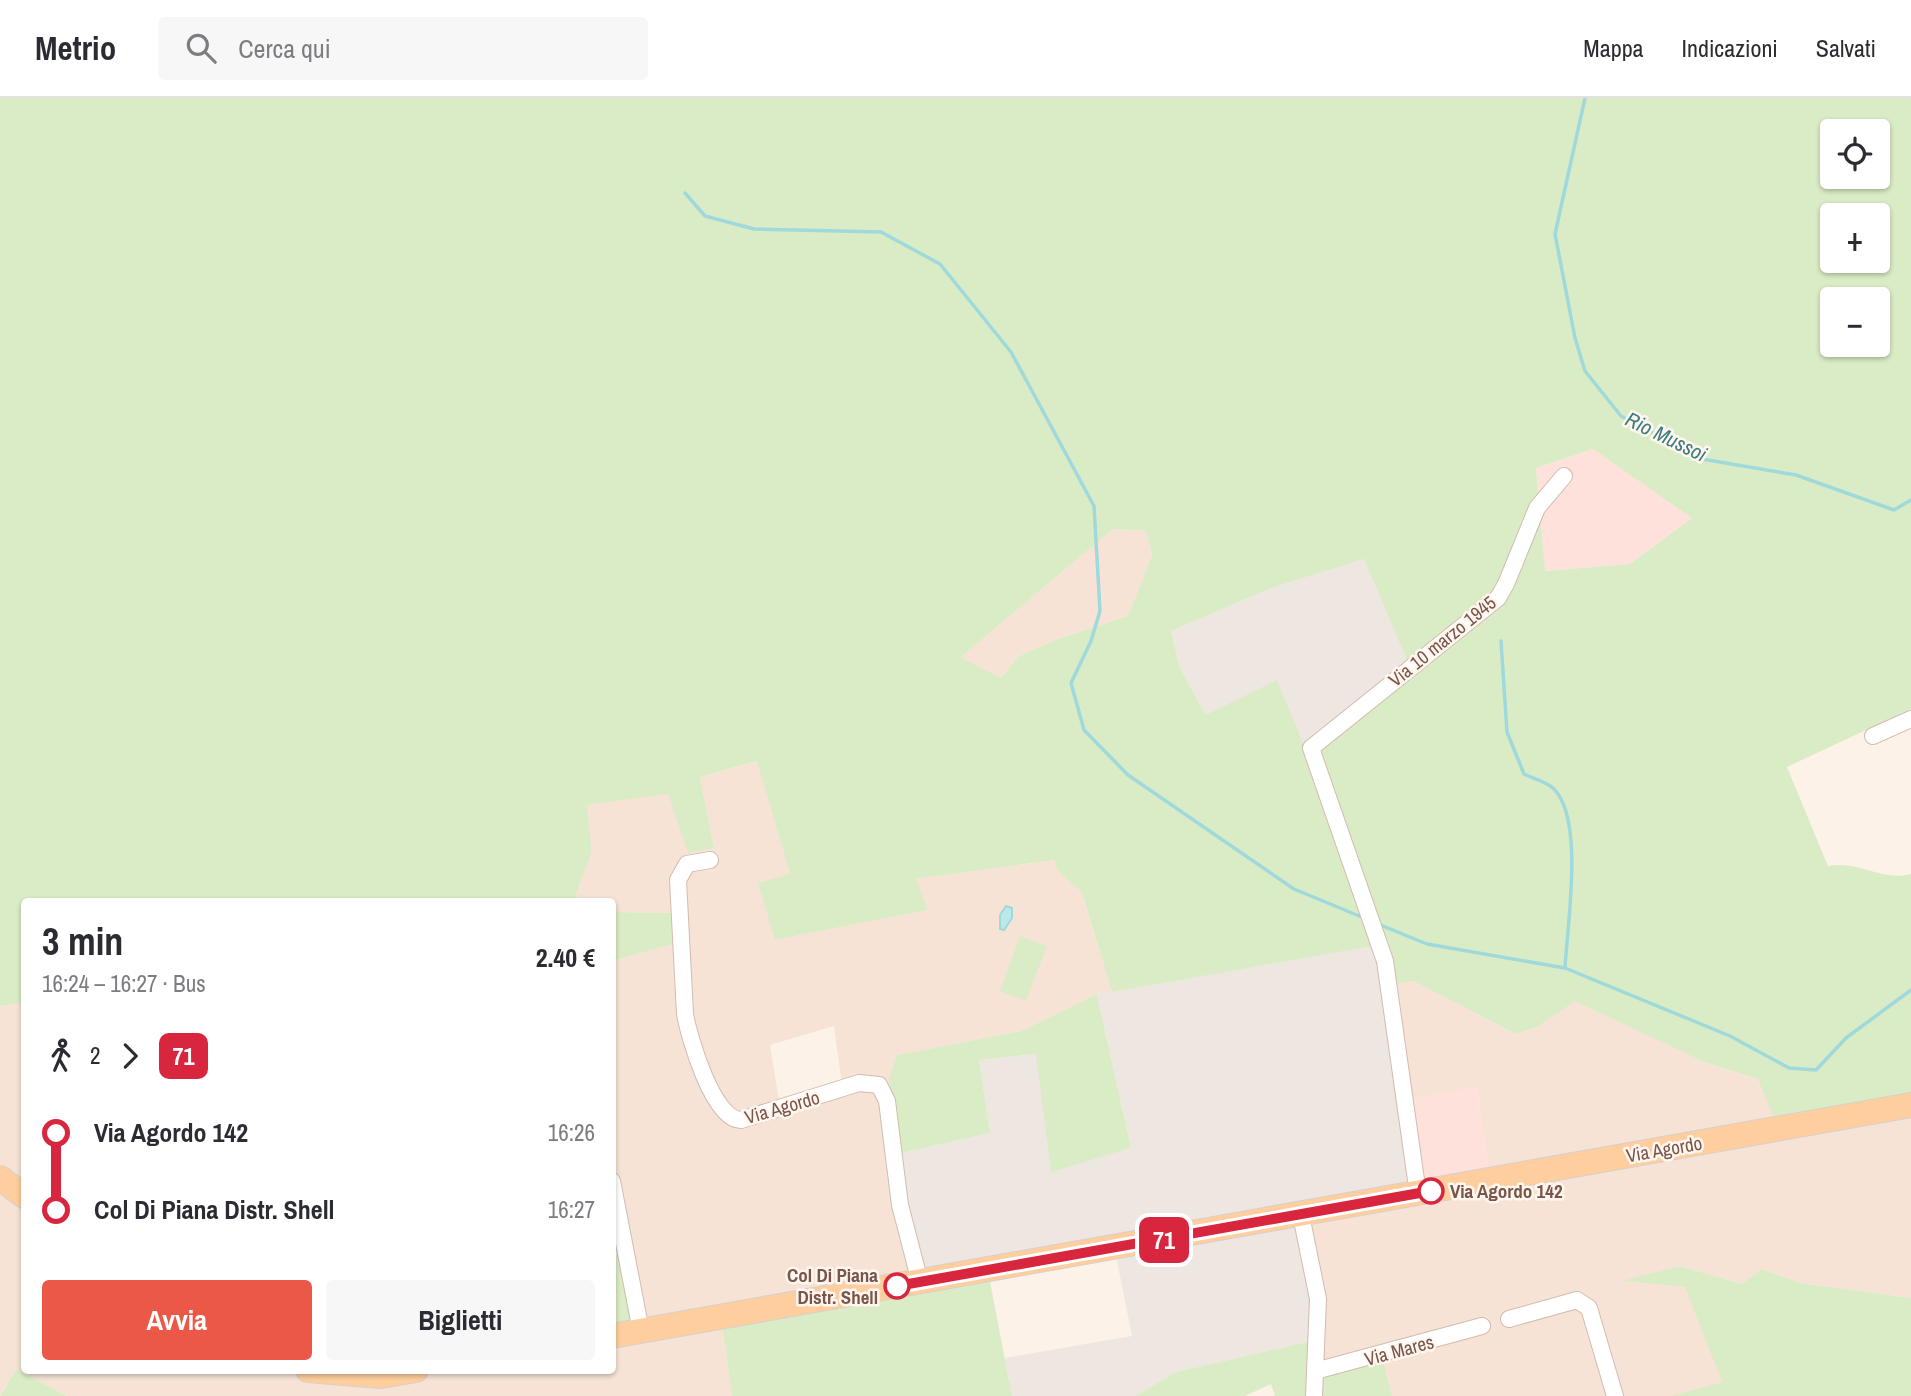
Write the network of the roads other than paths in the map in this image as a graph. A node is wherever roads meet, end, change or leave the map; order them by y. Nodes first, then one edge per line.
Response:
1 (1564, 476) dead end
2 (1911, 719) edge
3 (1872, 736) dead end
4 (710, 860) dead end
5 (1911, 1105) edge
6 (0, 1178) edge
7 (21, 1194) edge
8 (1418, 1194) junction
9 (616, 1202) edge
10 (1301, 1215) junction
11 (920, 1282) junction
12 (1509, 1320) dead end
13 (1482, 1326) dead end
14 (641, 1331) junction
15 (616, 1335) edge
16 (1315, 1371) junction
17 (357, 1374) edge
18 (393, 1374) edge
19 (1314, 1396) edge
20 (1615, 1396) edge

1 - 8 street, Via 10 marzo 1945
2 - 3 street
4 - 11 street, Via Agordo
5 - 8 main road, Via Agordo
6 - 7 main road
8 - 10 main road, Via Agordo
9 - 14 street
10 - 11 main road, Via Agordo
10 - 16 street
11 - 14 main road, Via Agordo
12 - 20 street
13 - 16 street, Via Mares
14 - 15 main road, Via Agordo
16 - 19 street
17 - 18 main road

